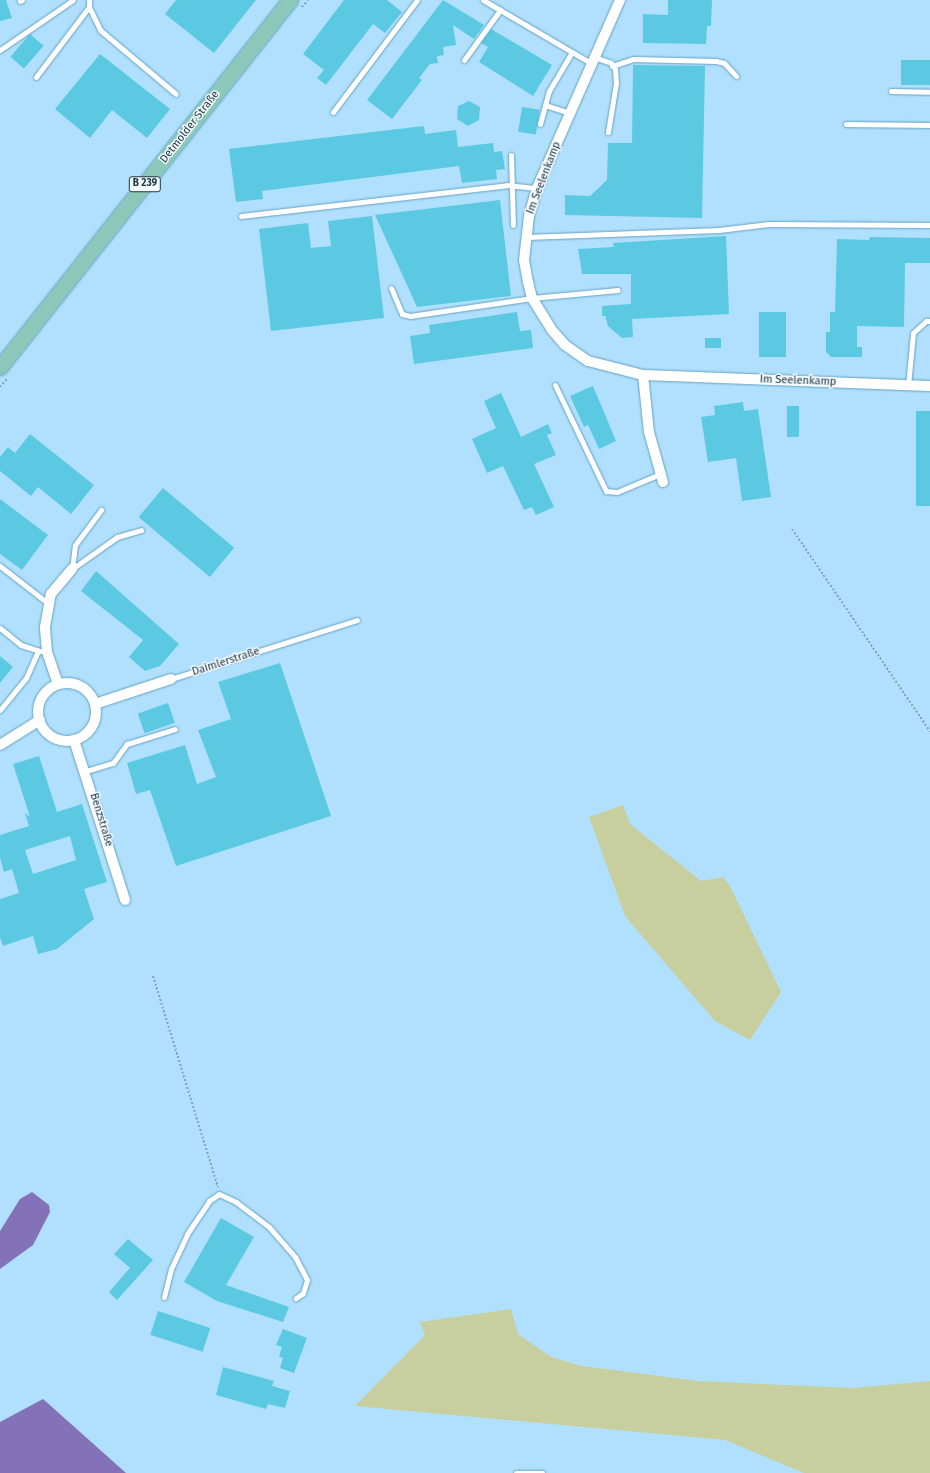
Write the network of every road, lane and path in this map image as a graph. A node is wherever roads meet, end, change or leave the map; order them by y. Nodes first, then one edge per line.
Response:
1 (73, 0) edge
2 (89, 0) edge
3 (290, 0) edge
4 (417, 0) edge
5 (483, 0) edge
6 (620, 0) edge
7 (89, 7) junction
8 (500, 10) junction
9 (0, 50) edge
10 (572, 52) junction
11 (464, 60) dead end
12 (593, 60) junction
13 (612, 66) junction
14 (736, 76) dead end
15 (36, 77) dead end
16 (891, 91) dead end
17 (930, 92) edge
18 (176, 94) dead end
19 (545, 105) junction
20 (333, 112) dead end
21 (569, 113) junction
22 (540, 124) dead end
23 (846, 124) dead end
24 (930, 125) edge
25 (608, 132) dead end
26 (511, 155) dead end
27 (511, 185) junction
28 (537, 188) junction
29 (241, 216) dead end
30 (514, 225) dead end
31 (930, 225) edge
32 (525, 237) junction
33 (391, 288) dead end
34 (618, 290) dead end
35 (532, 298) junction
36 (930, 321) edge
37 (0, 367) edge
38 (643, 375) junction
39 (556, 385) dead end
40 (908, 386) junction
41 (930, 386) edge
42 (661, 478) joint
43 (102, 510) dead end
44 (792, 529) dead end
45 (141, 530) dead end
46 (0, 566) edge
47 (72, 569) junction
48 (49, 604) junction
49 (357, 620) dead end
50 (0, 628) edge
51 (43, 651) junction
52 (171, 679) joint
53 (58, 684) junction
54 (95, 704) junction
55 (0, 710) edge
56 (40, 720) junction
57 (175, 729) dead end
58 (930, 731) edge
59 (74, 740) junction
60 (0, 745) edge
61 (86, 771) junction
62 (125, 900) dead end
63 (153, 976) dead end
64 (219, 1194) junction
65 (164, 1297) dead end
66 (296, 1298) dead end
67 (516, 1473) edge
68 (542, 1473) edge

1 - 9 lane
2 - 7 lane
3 - 37 main road, Detmolder Straße / B 239
4 - 20 lane
5 - 8 lane
6 - 12 street, Im Seelenkamp
7 - 15 lane
7 - 18 lane
8 - 10 lane
8 - 11 lane
10 - 12 lane
10 - 19 lane
12 - 13 lane
12 - 21 street, Im Seelenkamp
13 - 14 lane
13 - 25 lane
16 - 17 lane
19 - 21 lane
19 - 22 lane
21 - 28 street, Im Seelenkamp
23 - 24 lane
26 - 27 lane
27 - 28 lane
27 - 29 lane
27 - 30 lane
28 - 32 street, Im Seelenkamp
31 - 32 lane
32 - 35 street, Im Seelenkamp
33 - 35 lane
34 - 35 lane
35 - 38 street, Im Seelenkamp
36 - 40 lane
38 - 40 street, Im Seelenkamp
38 - 42 street
39 - 42 lane
40 - 41 street, Im Seelenkamp
43 - 47 lane
44 - 58 path
45 - 47 lane
46 - 48 lane
47 - 48 street
48 - 51 street
49 - 52 lane, Daimlerstraße
50 - 51 lane
51 - 53 street
51 - 55 lane
52 - 54 street, Daimlerstraße
53 - 54 street
53 - 56 street
54 - 59 street
56 - 59 street
56 - 60 street
57 - 61 lane
59 - 61 street, Benzstraße
61 - 62 street, Benzstraße
63 - 64 path
64 - 65 lane
64 - 66 lane
67 - 68 lane

